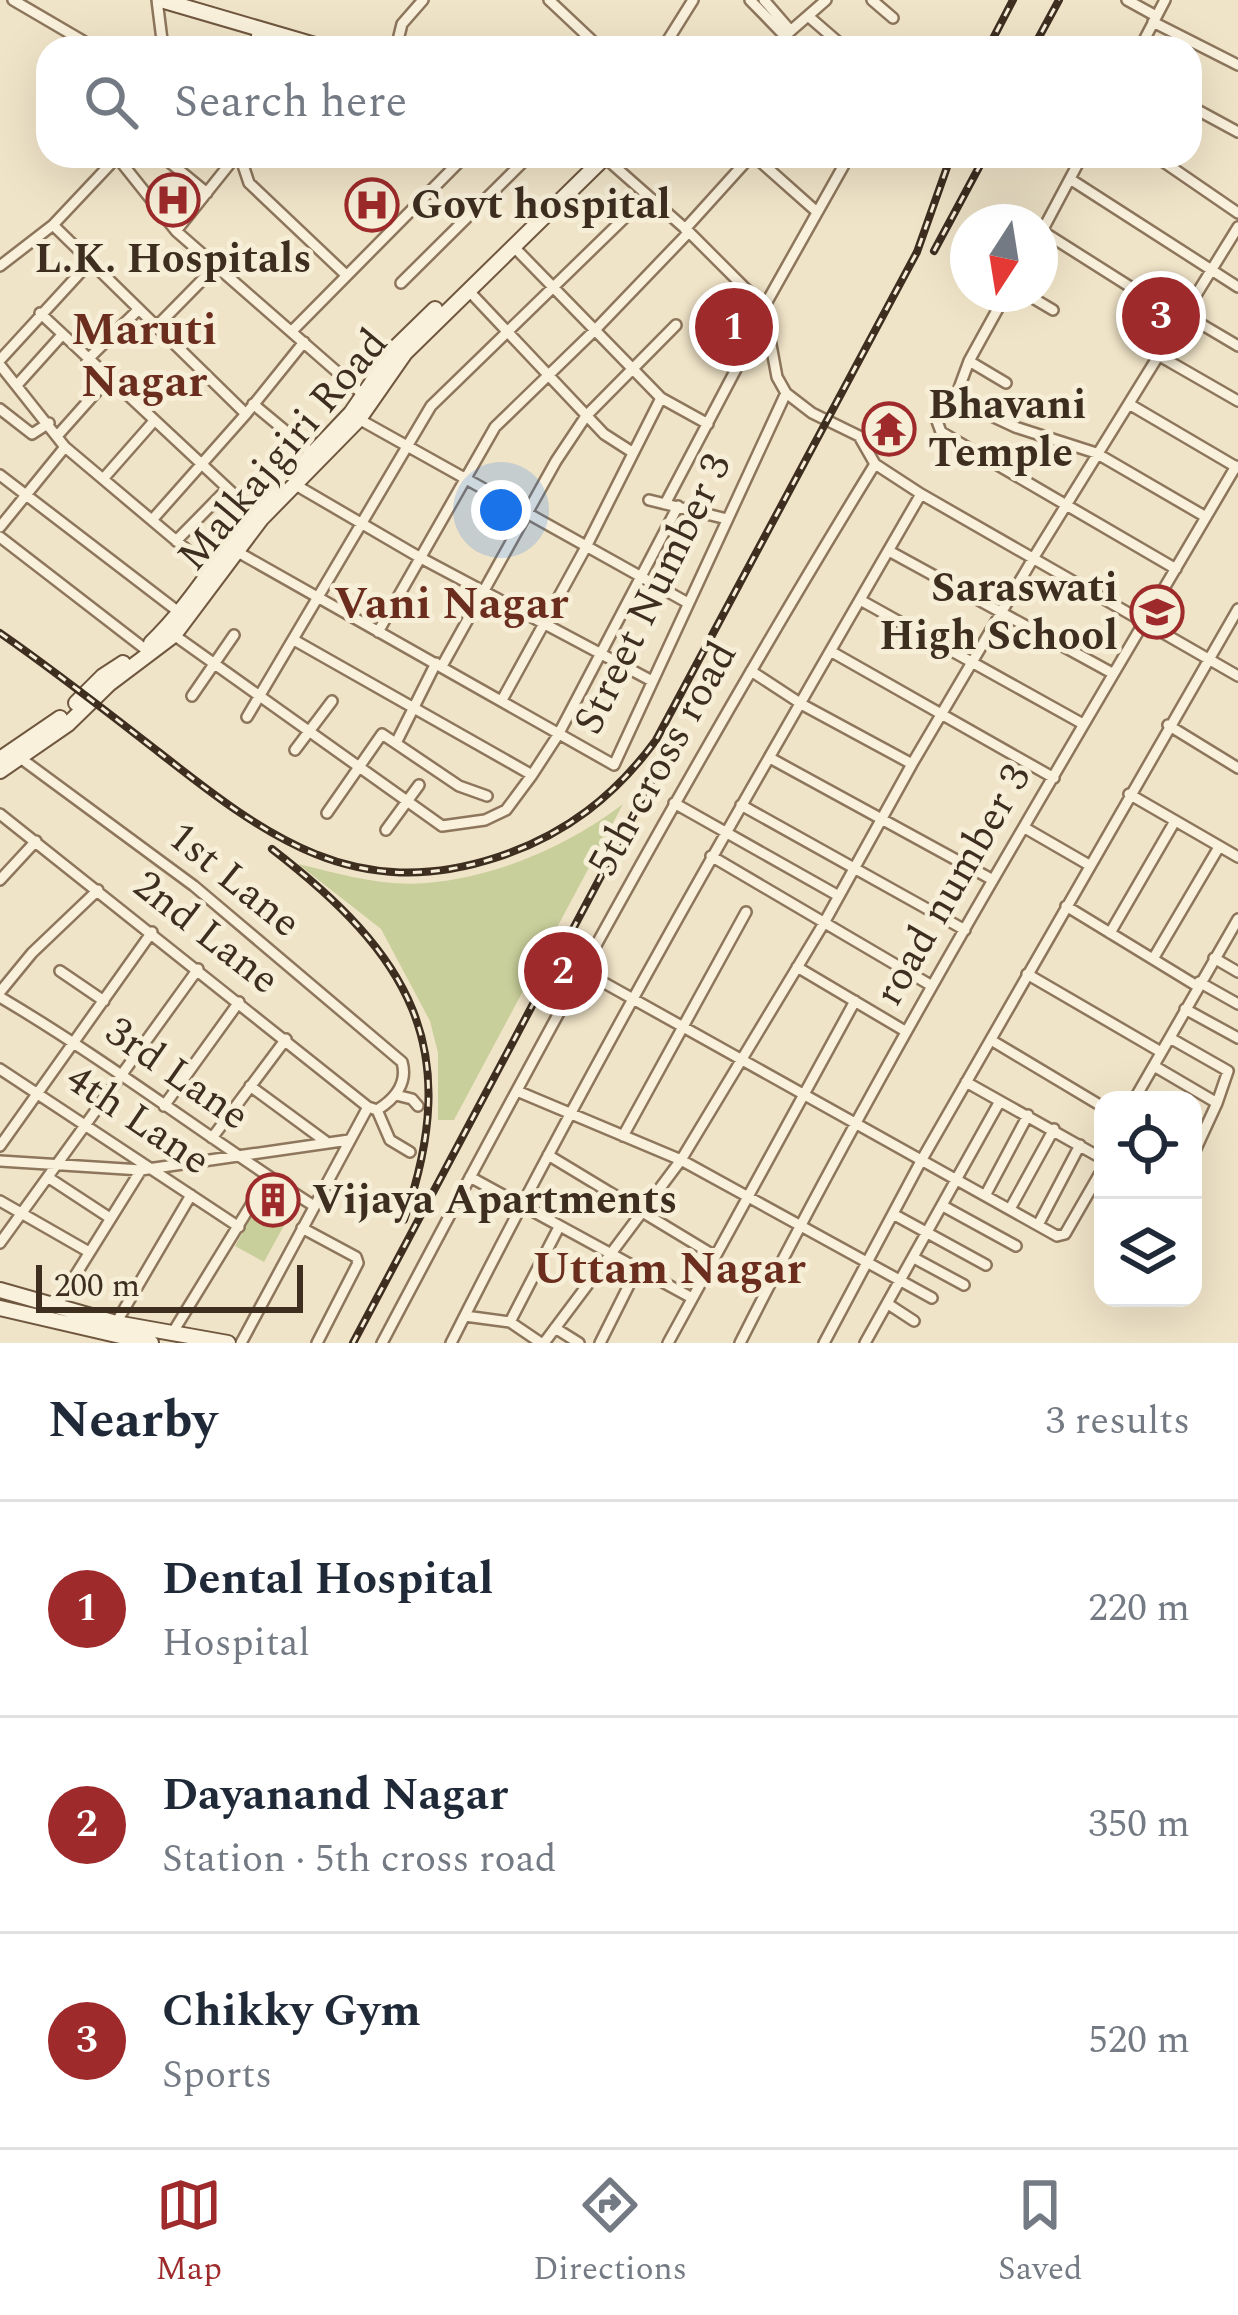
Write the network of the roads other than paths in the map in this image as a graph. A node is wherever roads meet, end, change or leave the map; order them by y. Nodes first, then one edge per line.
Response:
1 (13, 0) edge
2 (38, 0) edge
3 (159, 0) edge
4 (423, 0) edge
5 (549, 0) edge
6 (693, 0) edge
7 (750, 0) edge
8 (764, 0) edge
9 (826, 0) edge
10 (872, 0) edge
11 (1127, 0) edge
12 (1165, 0) edge
13 (188, 4) edge
14 (31, 10) junction
15 (808, 16) junction
16 (893, 18) dead end
17 (1155, 19) junction
18 (233, 22) junction
19 (787, 32) junction
20 (74, 36) edge
21 (163, 36) edge
22 (261, 36) edge
23 (283, 36) edge
24 (399, 36) edge
25 (587, 36) edge
26 (670, 36) edge
27 (783, 36) edge
28 (831, 36) edge
29 (1146, 36) edge
30 (1186, 36) edge
31 (1202, 45) edge
32 (1238, 65) edge
33 (1202, 112) edge
34 (1238, 132) edge
35 (107, 168) edge
36 (126, 168) edge
37 (177, 168) edge
38 (228, 168) edge
39 (243, 168) edge
40 (453, 168) edge
41 (517, 168) edge
42 (589, 168) edge
43 (590, 168) edge
44 (616, 168) edge
45 (742, 168) edge
46 (767, 168) edge
47 (843, 168) edge
48 (1076, 168) edge
49 (1172, 168) edge
50 (1070, 179) junction
51 (207, 193) junction
52 (647, 196) junction
53 (1057, 204) edge
54 (817, 212) junction
55 (1238, 214) edge
56 (53, 225) junction
57 (1238, 227) edge
58 (176, 231) junction
59 (687, 231) junction
60 (1058, 243) edge
61 (513, 245) junction
62 (90, 262) junction
63 (0, 266) edge
64 (215, 267) junction
65 (485, 267) junction
66 (1211, 268) junction
67 (345, 274) junction
68 (401, 283) dead end
69 (1238, 287) edge
70 (555, 288) junction
71 (468, 290) junction
72 (139, 309) junction
73 (764, 312) junction
74 (996, 312) edge
75 (40, 313) junction
76 (1182, 317) junction
77 (676, 325) dead end
78 (157, 326) junction
79 (596, 330) junction
80 (293, 331) junction
81 (505, 333) junction
82 (62, 335) junction
83 (304, 342) junction
84 (1238, 346) edge
85 (1158, 356) junction
86 (87, 360) junction
87 (969, 361) junction
88 (0, 362) edge
89 (631, 370) junction
90 (548, 375) junction
91 (107, 380) junction
92 (1006, 382) dead end
93 (17, 385) junction
94 (786, 393) junction
95 (368, 398) junction
96 (661, 398) junction
97 (1238, 401) edge
98 (254, 404) junction
99 (1129, 404) junction
100 (0, 410) edge
101 (246, 414) junction
102 (355, 416) junction
103 (586, 416) junction
104 (154, 421) junction
105 (937, 421) dead end
106 (49, 423) junction
107 (707, 424) junction
108 (58, 435) junction
109 (65, 447) junction
110 (407, 448) junction
111 (632, 452) junction
112 (312, 453) junction
113 (1096, 453) junction
114 (875, 464) junction
115 (200, 465) junction
116 (1237, 467) edge
117 (0, 475) edge
118 (104, 479) junction
119 (465, 482) junction
120 (294, 484) junction
121 (226, 489) junction
122 (25, 494) junction
123 (921, 494) junction
124 (649, 500) dead end
125 (665, 504) junction
126 (1066, 505) junction
127 (678, 506) junction
128 (254, 513) junction
129 (526, 515) junction
130 (1206, 517) junction
131 (727, 519) junction
132 (152, 520) junction
133 (362, 524) junction
134 (0, 527) edge
135 (0, 537) edge
136 (176, 541) junction
137 (586, 547) junction
138 (236, 551) junction
139 (889, 551) junction
140 (419, 557) junction
141 (1034, 557) junction
142 (1176, 569) junction
143 (212, 570) junction
144 (641, 577) junction
145 (484, 592) junction
146 (318, 599) junction
147 (862, 601) junction
148 (688, 603) junction
149 (1238, 609) edge
150 (180, 613) junction
151 (1001, 613) junction
152 (1146, 621) junction
153 (546, 623) junction
154 (378, 632) junction
155 (174, 635) junction
156 (234, 635) dead end
157 (294, 640) junction
158 (145, 649) junction
159 (832, 652) junction
160 (600, 654) junction
161 (1208, 658) junction
162 (971, 663) junction
163 (213, 664) junction
164 (439, 665) junction
165 (751, 671) junction
166 (1112, 673) junction
167 (1238, 676) edge
168 (652, 681) junction
169 (260, 695) junction
170 (192, 696) dead end
171 (332, 700) dead end
172 (502, 700) junction
173 (803, 705) junction
174 (413, 706) junction
175 (941, 714) junction
176 (247, 717) dead end
177 (1084, 724) junction
178 (1168, 725) junction
179 (309, 729) junction
180 (558, 735) junction
181 (396, 743) junction
182 (295, 750) dead end
183 (6, 754) edge
184 (770, 758) junction
185 (912, 764) junction
186 (362, 766) junction
187 (1238, 768) edge
188 (0, 771) edge
189 (532, 775) junction
190 (1054, 778) junction
191 (419, 785) dead end
192 (1130, 794) junction
193 (487, 796) dead end
194 (408, 800) junction
195 (674, 803) junction
196 (742, 805) junction
197 (327, 813) dead end
198 (0, 814) edge
199 (882, 816) junction
200 (1175, 821) junction
201 (1025, 828) junction
202 (386, 830) dead end
203 (724, 833) junction
204 (36, 841) junction
205 (1220, 847) junction
206 (711, 856) junction
207 (1238, 857) edge
208 (1089, 866) junction
209 (852, 867) junction
210 (0, 880) edge
211 (993, 880) junction
212 (98, 890) junction
213 (837, 895) junction
214 (1066, 906) junction
215 (746, 912) dead end
216 (1238, 919) edge
217 (824, 923) junction
218 (964, 930) junction
219 (152, 932) junction
220 (1110, 933) junction
221 (1233, 936) edge
222 (1214, 958) junction
223 (1153, 959) junction
224 (797, 967) junction
225 (198, 970) junction
226 (60, 971) dead end
227 (584, 971) junction
228 (1238, 972) edge
229 (1028, 974) junction
230 (1198, 984) junction
231 (932, 986) junction
232 (0, 995) edge
233 (104, 1001) junction
234 (634, 1001) junction
235 (855, 1001) junction
236 (239, 1002) junction
237 (1238, 1004) edge
238 (1185, 1009) junction
239 (685, 1028) junction
240 (905, 1031) junction
241 (1169, 1038) junction
242 (1238, 1038) edge
243 (286, 1039) junction
244 (991, 1040) junction
245 (75, 1042) junction
246 (1161, 1052) junction
247 (740, 1058) junction
248 (1154, 1066) junction
249 (0, 1069) edge
250 (119, 1076) junction
251 (966, 1082) junction
252 (250, 1086) junction
253 (517, 1091) junction
254 (1142, 1091) edge
255 (38, 1093) junction
256 (803, 1093) junction
257 (396, 1094) junction
258 (1000, 1101) junction
259 (1094, 1102) edge
260 (1217, 1103) junction
261 (164, 1106) junction
262 (418, 1106) dead end
263 (373, 1108) junction
264 (571, 1112) junction
265 (1028, 1115) junction
266 (86, 1123) junction
267 (855, 1124) junction
268 (1054, 1129) junction
269 (1202, 1130) edge
270 (1205, 1132) junction
271 (623, 1136) junction
272 (1202, 1137) edge
273 (212, 1138) junction
274 (349, 1140) junction
275 (325, 1141) junction
276 (1080, 1145) junction
277 (0, 1146) edge
278 (410, 1152) dead end
279 (233, 1155) junction
280 (548, 1155) junction
281 (1094, 1155) edge
282 (681, 1160) junction
283 (921, 1160) junction
284 (0, 1161) edge
285 (58, 1162) junction
286 (144, 1169) junction
287 (268, 1177) junction
288 (470, 1177) junction
289 (49, 1178) junction
290 (1094, 1178) edge
291 (957, 1179) junction
292 (986, 1194) junction
293 (191, 1195) junction
294 (747, 1195) junction
295 (0, 1201) edge
296 (314, 1206) junction
297 (943, 1206) junction
298 (523, 1209) junction
299 (1010, 1209) junction
300 (641, 1211) junction
301 (893, 1214) junction
302 (23, 1216) junction
303 (110, 1218) junction
304 (800, 1224) junction
305 (1038, 1225) junction
306 (238, 1227) junction
307 (559, 1227) junction
308 (302, 1228) junction
309 (928, 1233) junction
310 (0, 1244) edge
311 (1016, 1246) dead end
312 (89, 1252) junction
313 (609, 1254) junction
314 (715, 1256) junction
315 (914, 1258) junction
316 (870, 1261) junction
317 (986, 1265) dead end
318 (637, 1269) junction
319 (902, 1280) junction
320 (964, 1286) dead end
321 (0, 1290) edge
322 (692, 1298) junction
323 (932, 1298) dead end
324 (889, 1304) junction
325 (0, 1307) edge
326 (55, 1308) junction
327 (465, 1316) junction
328 (77, 1320) junction
329 (914, 1321) dead end
330 (510, 1322) junction
331 (116, 1323) junction
332 (555, 1328) junction
333 (174, 1330) junction
334 (71, 1343) edge
335 (151, 1343) edge
336 (228, 1343) edge
337 (240, 1343) edge
338 (317, 1343) edge
339 (382, 1343) edge
340 (451, 1343) edge
341 (542, 1343) edge
342 (579, 1343) edge
343 (600, 1343) edge
344 (668, 1343) edge
345 (740, 1343) edge
346 (824, 1343) edge
347 (866, 1343) edge

1 - 14 street
2 - 14 street
3 - 13 main road
3 - 21 street
4 - 24 street
5 - 25 street
6 - 26 street
7 - 19 street
8 - 19 street
9 - 15 street
10 - 16 street
11 - 17 street
12 - 17 street
13 - 18 main road
14 - 20 street
15 - 19 street
15 - 28 street
17 - 29 street
17 - 30 street
18 - 22 main road
18 - 23 main road
19 - 27 street
31 - 32 street
33 - 34 street
35 - 56 street
36 - 58 street
37 - 51 street
38 - 51 street
39 - 67 street
40 - 67 street
41 - 68 street
42 - 65 main road, Malkajgiri Road
43 - 61 main road, Malkajgiri Road
44 - 52 street
45 - 59 street
46 - 54 street
47 - 54 street
48 - 50 street
49 - 55 street
50 - 53 street
50 - 66 street
51 - 58 street
52 - 59 street
52 - 70 street
54 - 73 street
56 - 62 street
56 - 63 street
57 - 66 street
58 - 64 street
59 - 73 street
59 - 79 street
60 - 76 street
61 - 65 main road, Malkajgiri Road
61 - 70 street
62 - 72 street
62 - 75 street
64 - 78 street
64 - 80 street
65 - 71 main road, Malkajgiri Road
65 - 95 main road, Malkajgiri Road
66 - 69 street
66 - 76 street
67 - 80 street
70 - 79 street
70 - 81 street
71 - 81 street
71 - 95 main road, Malkajgiri Road
72 - 78 street
72 - 86 street
73 - 94 street
73 - 107 street
74 - 87 street
75 - 82 street
75 - 88 street
76 - 84 street
76 - 85 street
77 - 89 street
78 - 101 street
79 - 89 street
79 - 90 street
80 - 83 street
81 - 90 street
81 - 110 street
82 - 86 street
82 - 93 street
83 - 95 street
83 - 98 street
85 - 97 street
85 - 99 street
86 - 91 street
87 - 92 street
87 - 113 street
88 - 93 street
89 - 96 street
89 - 103 street
90 - 103 street
90 - 119 street
91 - 104 street
91 - 108 street
93 - 106 street
94 - 114 street
94 - 131 street, Street Number 3
95 - 102 main road, Malkajgiri Road
96 - 107 street
96 - 111 street
98 - 101 street
98 - 112 street
99 - 113 street
99 - 116 street
100 - 106 street
101 - 115 street
102 - 110 street
102 - 112 main road, Malkajgiri Road
102 - 120 main road, Malkajgiri Road
103 - 111 street
103 - 129 street
104 - 115 street
104 - 118 street
105 - 126 street
106 - 108 street
107 - 125 street
108 - 109 street
109 - 118 street
109 - 122 street
110 - 119 street
110 - 133 street
111 - 137 street
112 - 128 main road, Malkajgiri Road
113 - 126 street
113 - 130 street
114 - 123 street
114 - 165 street, 5th cross road
115 - 121 street
115 - 132 street
116 - 130 street, road number 3
117 - 122 street
118 - 132 street
119 - 129 street
119 - 140 street
120 - 133 street
120 - 138 main road, Malkajgiri Road
121 - 128 street
121 - 136 street
122 - 134 street
122 - 150 street
123 - 139 street
123 - 141 street
124 - 125 street
125 - 127 street
126 - 141 street
126 - 142 street
127 - 131 street
127 - 144 street
128 - 143 main road, Malkajgiri Road
129 - 137 street
129 - 145 street
130 - 142 street, road number 3
131 - 148 street, Street Number 3
132 - 136 street
133 - 140 street
133 - 146 street
135 - 158 street
136 - 143 street
137 - 144 street
137 - 153 street
138 - 146 street, Street Number 3
138 - 155 main road, Malkajgiri Road
139 - 147 street
139 - 151 street
140 - 145 street
140 - 154 street
141 - 151 street
141 - 152 street
142 - 152 street, road number 3
143 - 150 main road, Malkajgiri Road
144 - 148 street
144 - 160 street
145 - 153 street
145 - 164 street
146 - 154 street, Street Number 3
146 - 157 street
147 - 159 street
147 - 162 street
148 - 168 street, Street Number 3
149 - 161 street
150 - 158 main road, Malkajgiri Road
151 - 162 street
151 - 166 street
152 - 161 street
152 - 166 street, road number 3
153 - 160 street
153 - 172 street
154 - 164 street, Street Number 3
155 - 163 street
155 - 183 main road, Malkajgiri Road
156 - 163 street
157 - 169 street
157 - 174 street
158 - 183 main road, Malkajgiri Road
159 - 173 street
159 - 175 street
160 - 168 street
160 - 180 street
161 - 167 street
161 - 178 street
162 - 175 street
162 - 177 street
163 - 169 street
163 - 170 street
164 - 172 street, Street Number 3
164 - 174 street
165 - 173 street
165 - 195 street, 5th cross road
166 - 177 street, road number 3
168 - 180 street, Street Number 3
169 - 176 street
169 - 179 street
171 - 179 street
172 - 180 street, Street Number 3
173 - 184 street
173 - 185 street
174 - 181 street
174 - 189 street
175 - 185 street
175 - 190 street
177 - 190 street, road number 3
178 - 187 street
178 - 192 street
179 - 182 street
179 - 186 street
180 - 189 street
181 - 186 street
181 - 193 street
183 - 188 main road, Malkajgiri Road
183 - 257 street, 1st Lane
184 - 196 street
184 - 199 street
185 - 199 street
186 - 194 street
186 - 197 street
189 - 194 street
190 - 201 street, road number 3
191 - 194 street
192 - 200 street
192 - 208 street
194 - 202 street
195 - 203 street
195 - 227 street, 5th cross road
196 - 203 street
196 - 209 street
198 - 204 street, 2nd Lane
199 - 209 street
199 - 211 street
200 - 205 street
200 - 220 street
201 - 208 street
201 - 211 street, road number 3
203 - 206 street
203 - 213 street
204 - 210 street
204 - 212 street, 2nd Lane
205 - 207 street
205 - 223 street
206 - 217 street
206 - 234 street
208 - 214 street
209 - 213 street
209 - 218 street
211 - 218 street, road number 3
212 - 219 street, 2nd Lane
212 - 232 street
213 - 217 street
214 - 220 street
214 - 229 street
215 - 239 street
216 - 221 street
217 - 224 street
217 - 231 street
218 - 231 street, road number 3
219 - 225 street, 2nd Lane
219 - 233 street
220 - 223 street
221 - 222 street
222 - 228 street
222 - 230 street
223 - 230 street
224 - 235 street
224 - 247 street
225 - 236 street, 2nd Lane
225 - 250 street
226 - 233 street
227 - 234 street
227 - 253 street, 5th cross road
229 - 244 street
229 - 246 street
230 - 237 street
230 - 238 street
231 - 240 street, road number 3
232 - 245 street, 3rd Lane
233 - 245 street
234 - 239 street
234 - 264 street
235 - 240 street
235 - 256 street
236 - 243 street, 2nd Lane
236 - 261 street
238 - 241 street
238 - 242 street
239 - 247 street
239 - 271 street
240 - 267 street, road number 3
241 - 246 street
241 - 260 street
243 - 252 street
243 - 263 street, 2nd Lane
244 - 251 street
244 - 259 street
245 - 250 street, 3rd Lane
245 - 255 street
246 - 248 street
247 - 256 street
247 - 282 street
248 - 254 street
248 - 260 street
249 - 255 street, 4th Lane
250 - 261 street, 3rd Lane
250 - 266 street
251 - 258 street
251 - 283 street
252 - 273 street
252 - 275 street
253 - 264 street
253 - 288 street, 5th cross road
255 - 266 street, 4th Lane
255 - 277 street
256 - 267 street
256 - 294 street
257 - 262 street
257 - 263 street
258 - 265 street
258 - 291 street
260 - 270 street
261 - 273 street, 3rd Lane
263 - 274 street
263 - 278 street, 2nd Lane
264 - 271 street
264 - 280 street
265 - 268 street
265 - 292 street
266 - 285 street
266 - 286 street, 4th Lane
267 - 283 street
267 - 304 street, road number 3
268 - 276 street
268 - 299 street
269 - 270 street
270 - 272 street
271 - 282 street
273 - 279 street, 3rd Lane
274 - 275 street
274 - 296 street
275 - 279 street
276 - 281 street
276 - 305 street
279 - 286 street
279 - 287 street, 3rd Lane
280 - 298 street
280 - 300 street
282 - 294 street
282 - 300 street
283 - 291 street
283 - 301 street
284 - 285 street
285 - 286 street
285 - 289 street
286 - 293 street, 4th Lane
286 - 303 street
287 - 296 street, 3rd Lane
287 - 306 street
288 - 298 street
288 - 339 street, 5th cross road
289 - 302 street
289 - 303 street
290 - 305 street
291 - 292 street
291 - 297 street
292 - 299 street
293 - 306 street, 4th Lane
293 - 331 street
294 - 304 street
294 - 314 street
295 - 302 street
296 - 308 street
297 - 309 street
297 - 311 street
298 - 307 street
298 - 327 street
299 - 305 street
300 - 313 street
300 - 314 street
301 - 309 street
301 - 316 street
302 - 310 street
302 - 312 street
303 - 312 street
304 - 316 street
304 - 345 street, road number 3
306 - 333 street
307 - 313 street
307 - 330 street
308 - 337 street
308 - 338 street
309 - 315 street
309 - 317 street
312 - 326 street
313 - 318 street
313 - 332 street
314 - 322 street
315 - 319 street
315 - 320 street
316 - 319 street
316 - 346 street
318 - 322 street
318 - 343 street
319 - 323 street
319 - 324 street
321 - 326 main road
322 - 344 street
324 - 329 street
324 - 347 street
325 - 328 main road
326 - 328 main road
327 - 330 street
327 - 340 street
328 - 331 main road
328 - 334 street
328 - 335 main road
330 - 341 street
331 - 333 main road
332 - 341 street
332 - 342 street
333 - 336 main road
333 - 337 street

